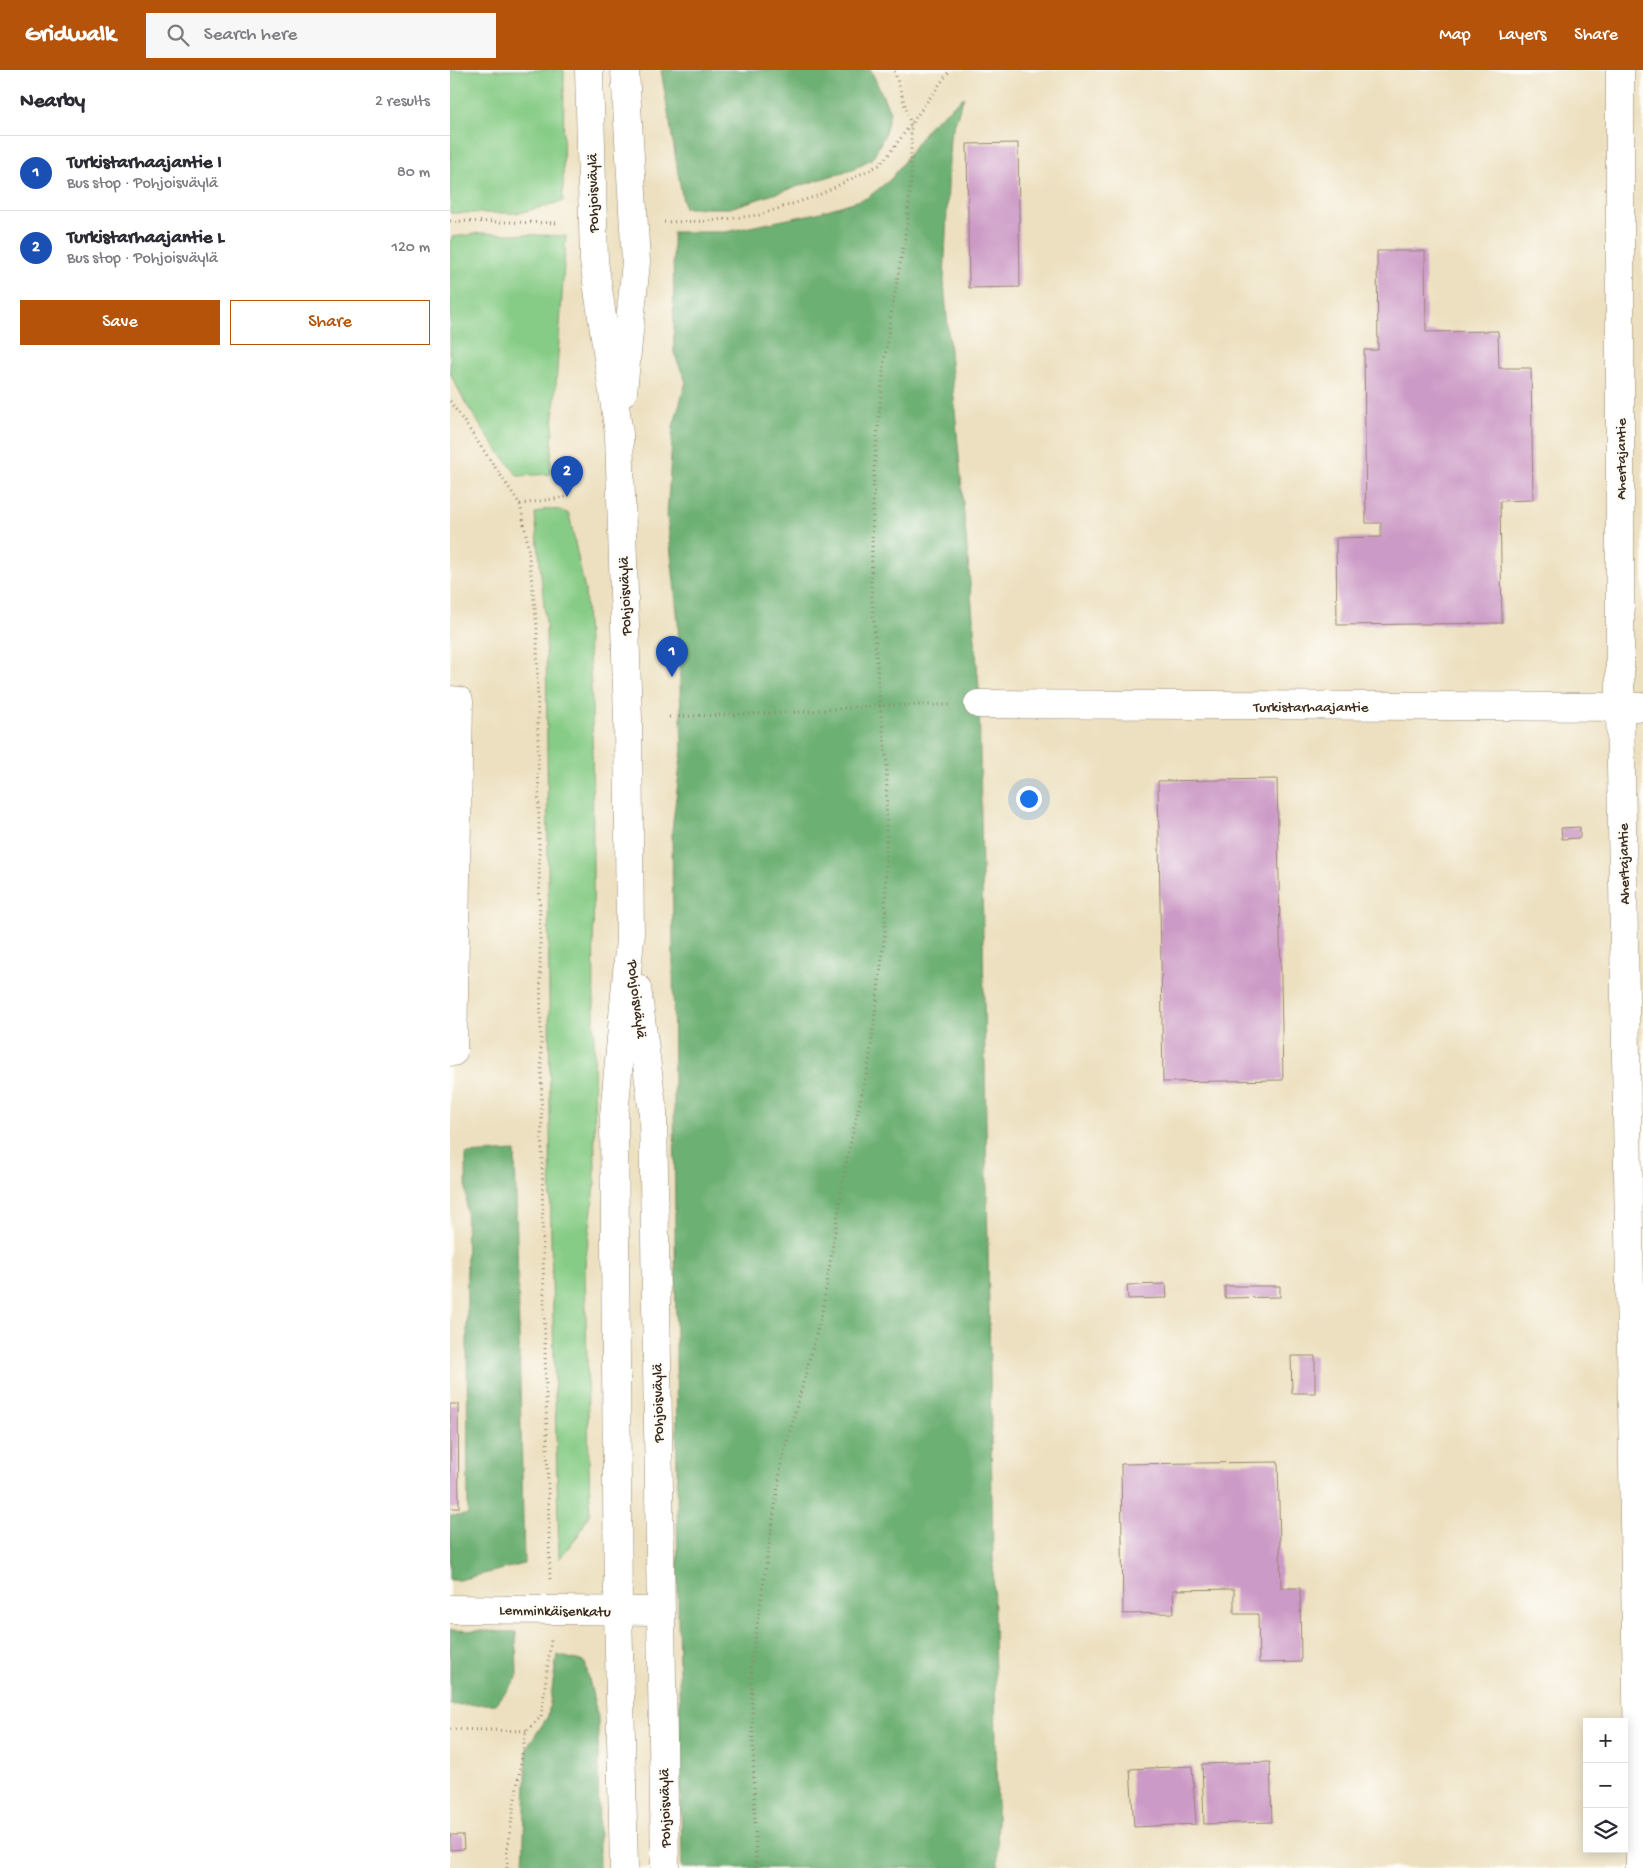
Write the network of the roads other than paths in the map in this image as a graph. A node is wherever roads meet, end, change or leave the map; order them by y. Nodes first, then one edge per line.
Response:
1 (589, 70) edge
2 (625, 70) edge
3 (1620, 70) edge
4 (619, 434) junction
5 (453, 694) edge
6 (978, 704) road end
7 (1632, 707) edge
8 (630, 939) junction
9 (453, 1052) dead end
10 (450, 1609) edge
11 (618, 1610) junction
12 (660, 1611) junction
13 (624, 1868) edge
14 (665, 1868) edge
15 (1640, 1868) edge

1 - 4 main road, Pohjoisväylä
2 - 4 main road, Pohjoisväylä
3 - 7 main road, Ahertajantie
4 - 8 main road, Pohjoisväylä
5 - 9 main road
6 - 7 main road, Turkistarhaajantie
7 - 15 main road, Ahertajantie
8 - 11 main road, Pohjoisväylä
8 - 12 main road, Pohjoisväylä
10 - 11 main road, Lemminkäisenkatu
11 - 12 main road, Lemminkäisenkatu
11 - 13 main road, Pohjoisväylä
12 - 14 main road, Pohjoisväylä

